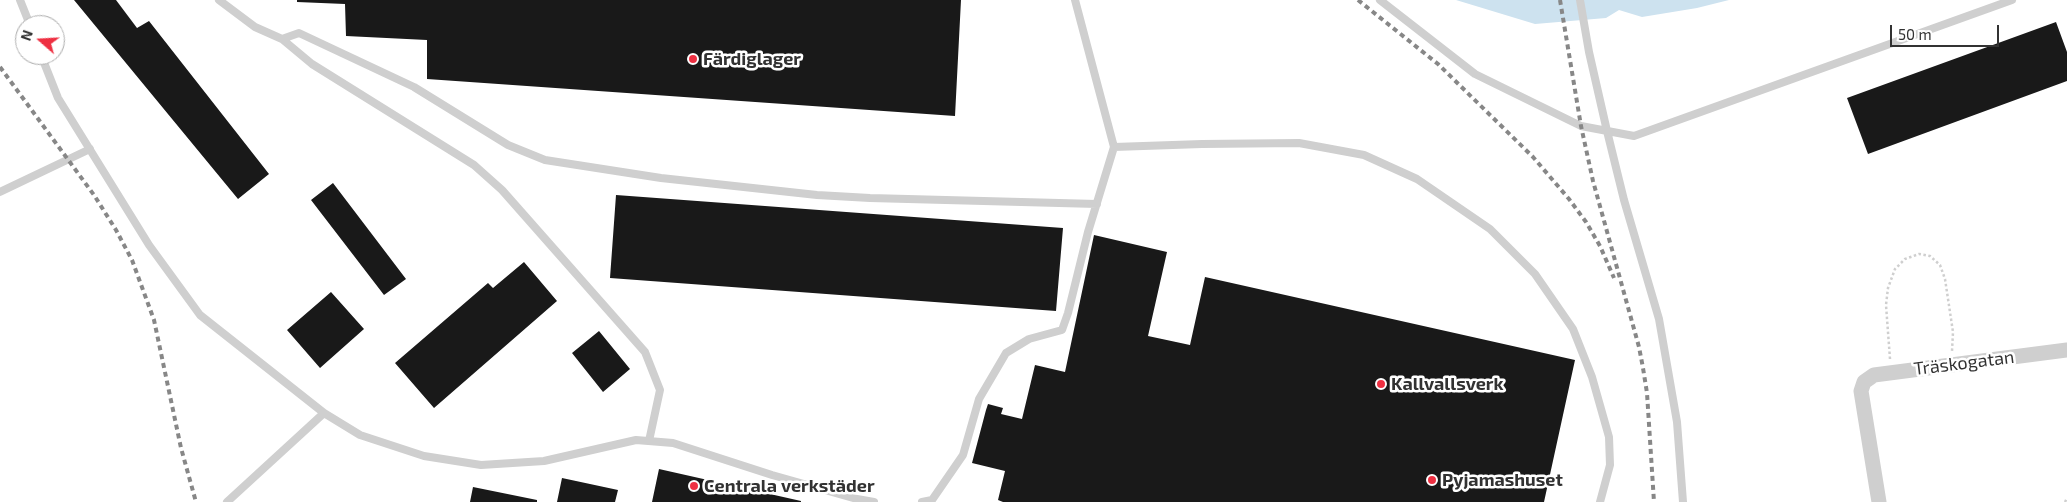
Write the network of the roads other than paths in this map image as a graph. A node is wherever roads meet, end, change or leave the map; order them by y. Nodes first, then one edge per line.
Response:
1 (20, 0) edge
2 (219, 0) edge
3 (1075, 0) edge
4 (1380, 0) edge
5 (1580, 0) edge
6 (2012, 0) edge
7 (26, 15) edge
8 (282, 38) junction
9 (45, 65) edge
10 (1607, 131) junction
11 (1114, 147) junction
12 (90, 149) junction
13 (0, 192) edge
14 (1097, 204) junction
15 (2067, 350) edge
16 (324, 414) junction
17 (649, 441) junction
18 (227, 502) edge
19 (874, 502) edge
20 (922, 502) edge
21 (1600, 502) edge
22 (1683, 502) edge
23 (1879, 502) edge

1 - 7 lane
2 - 8 lane
3 - 11 lane
4 - 10 lane
5 - 10 lane
6 - 10 lane
8 - 14 lane
8 - 17 lane
9 - 12 lane
10 - 22 lane
11 - 14 lane
11 - 21 lane
12 - 13 lane
12 - 16 lane
14 - 20 lane
15 - 23 street, Träskogatan
16 - 17 lane
16 - 18 lane
17 - 19 lane

